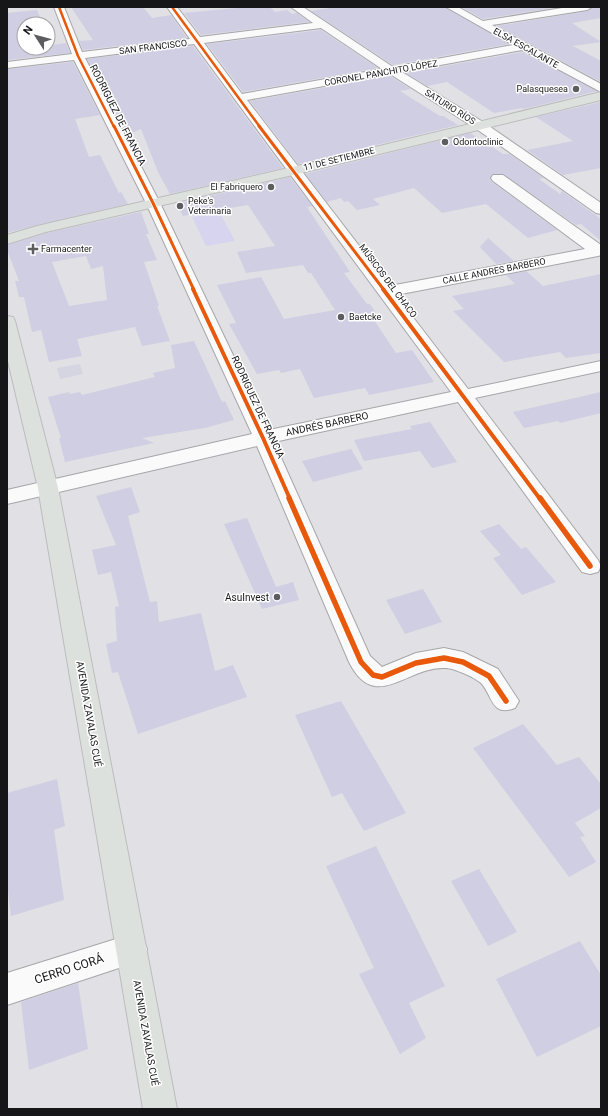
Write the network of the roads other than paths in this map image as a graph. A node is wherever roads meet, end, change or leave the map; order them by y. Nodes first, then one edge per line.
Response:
1 (59, 7) edge
2 (172, 7) edge
3 (296, 7) edge
4 (451, 7) edge
5 (587, 7) edge
6 (481, 24) junction
7 (323, 25) junction
8 (198, 41) junction
9 (523, 47) junction
10 (78, 56) junction
11 (7, 65) edge
12 (392, 71) junction
13 (601, 89) edge
14 (601, 96) edge
15 (239, 98) junction
16 (479, 126) junction
17 (293, 170) junction
18 (498, 178) dead end
19 (153, 204) junction
20 (601, 210) edge
21 (7, 240) edge
22 (600, 251) edge
23 (386, 292) junction
24 (7, 321) edge
25 (601, 366) edge
26 (461, 395) junction
27 (263, 438) junction
28 (48, 488) junction
29 (7, 497) edge
30 (590, 566) dead end
31 (506, 701) dead end
32 (132, 949) junction
33 (7, 989) edge
34 (160, 1109) edge

1 - 10 street, RODRIGUEZ DE FRANCIA
2 - 8 street, MÚSICOS DEL CHACO
3 - 7 street, SATURIO RÍOS
4 - 6 street, ELSA ESCALANTE
5 - 6 street
6 - 9 street, ELSA ESCALANTE
7 - 8 street, SAN FRANCISCO
7 - 12 street, SATURIO RÍOS
8 - 10 street, SAN FRANCISCO
8 - 15 street, MÚSICOS DEL CHACO
9 - 12 street, CORONEL PANCHITO LÓPEZ
9 - 13 street, ELSA ESCALANTE
10 - 11 street, SAN FRANCISCO
10 - 19 street, RODRIGUEZ DE FRANCIA
12 - 15 street, CORONEL PANCHITO LÓPEZ
12 - 16 street, SATURIO RÍOS
14 - 16 main road, 11 DE SETIEMBRE
15 - 17 street, MÚSICOS DEL CHACO
16 - 17 main road, 11 DE SETIEMBRE
16 - 20 street, SATURIO RÍOS
17 - 19 main road, 11 DE SETIEMBRE
17 - 23 street, MÚSICOS DEL CHACO
18 - 22 street
19 - 21 main road, 11 DE SETIEMBRE
19 - 27 street, RODRIGUEZ DE FRANCIA
22 - 23 street, CALLE ANDRES BARBERO
23 - 26 street, MÚSICOS DEL CHACO
24 - 28 main road, AVENIDA ZAVALAS CUÉ
25 - 26 street, ANDRÉS BARBERO
26 - 27 street, ANDRÉS BARBERO
26 - 30 street, MÚSICOS DEL CHACO
27 - 28 street, ANDRÉS BARBERO
27 - 31 street, RODRIGUEZ DE FRANCIA
28 - 29 street, ANDRÉS BARBERO
28 - 32 main road, AVENIDA ZAVALAS CUÉ
32 - 33 street, CERRO CORÁ
32 - 34 main road, AVENIDA ZAVALAS CUÉ

